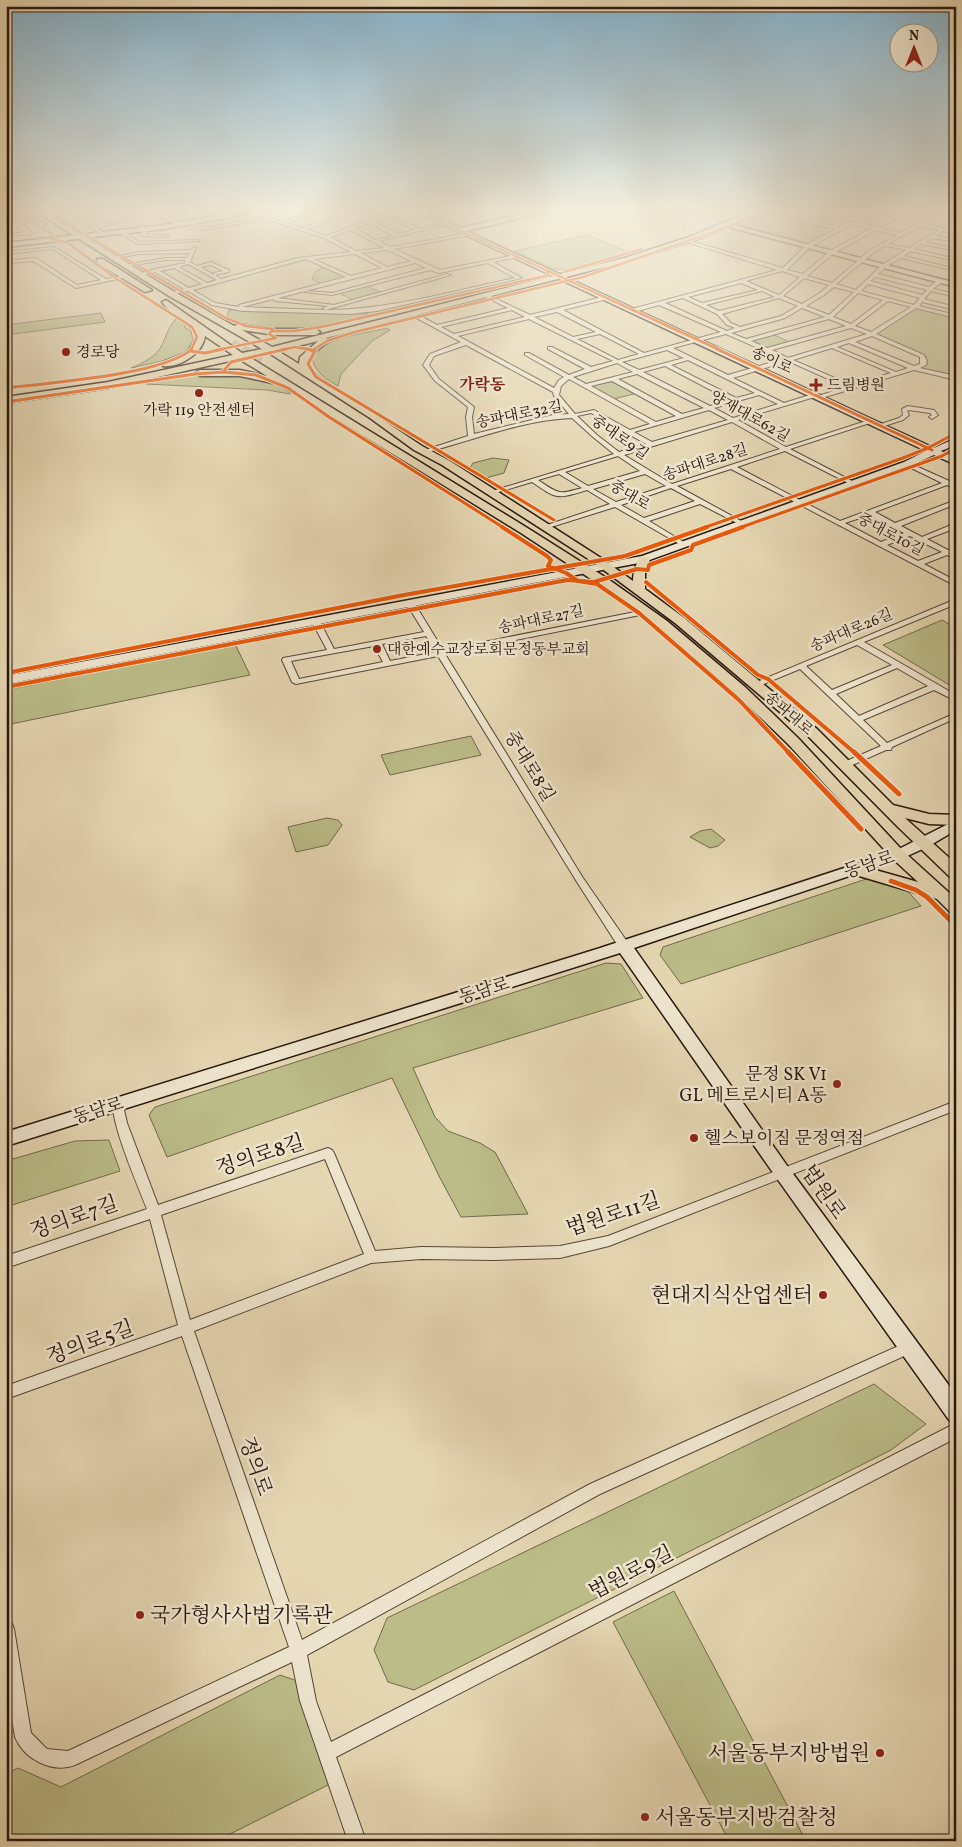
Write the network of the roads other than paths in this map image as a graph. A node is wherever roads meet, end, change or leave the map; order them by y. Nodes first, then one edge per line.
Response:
1 (155, 295) edge
2 (173, 295) edge
3 (174, 295) edge
4 (198, 295) edge
5 (283, 295) edge
6 (372, 295) edge
7 (442, 295) edge
8 (486, 295) joint
9 (600, 295) edge
10 (690, 295) edge
11 (744, 295) edge
12 (775, 295) edge
13 (819, 295) edge
14 (854, 295) edge
15 (874, 295) edge
16 (925, 295) junction
17 (931, 295) edge
18 (956, 296) edge
19 (684, 297) junction
20 (779, 297) junction
21 (606, 298) junction
22 (269, 299) junction
23 (887, 299) junction
24 (399, 300) dead end
25 (166, 302) junction
26 (956, 302) edge
27 (406, 303) junction
28 (660, 304) junction
29 (335, 306) junction
30 (916, 306) junction
31 (702, 307) junction
32 (803, 307) junction
33 (233, 308) junction
34 (511, 309) junction
35 (956, 309) edge
36 (558, 310) junction
37 (634, 310) junction
38 (690, 311) dead end
39 (315, 312) junction
40 (681, 313) junction
41 (719, 313) junction
42 (413, 314) junction
43 (830, 317) junction
44 (956, 317) edge
45 (394, 318) junction
46 (528, 318) junction
47 (193, 323) junction
48 (230, 326) junction
49 (851, 326) junction
50 (436, 327) junction
51 (738, 328) junction
52 (724, 331) junction
53 (601, 332) junction
54 (871, 335) junction
55 (453, 336) junction
56 (571, 339) junction
57 (253, 340) junction
58 (698, 340) junction
59 (745, 341) junction
60 (851, 342) junction
61 (465, 343) junction
62 (235, 347) junction
63 (834, 347) junction
64 (550, 348) dead end
65 (668, 348) junction
66 (767, 350) junction
67 (528, 354) dead end
68 (643, 354) junction
69 (262, 355) junction
70 (278, 356) junction
71 (689, 358) junction
72 (790, 360) junction
73 (616, 362) junction
74 (665, 364) junction
75 (912, 368) junction
76 (590, 369) junction
77 (761, 369) junction
78 (637, 372) junction
79 (895, 373) junction
80 (129, 377) junction
81 (568, 377) junction
82 (729, 378) junction
83 (956, 378) edge
84 (613, 379) junction
85 (318, 381) junction
86 (586, 386) junction
87 (850, 387) junction
88 (295, 388) junction
89 (556, 391) junction
90 (760, 393) junction
91 (6, 396) edge
92 (818, 396) junction
93 (735, 400) junction
94 (784, 404) junction
95 (709, 408) junction
96 (572, 416) junction
97 (682, 416) junction
98 (932, 417) dead end
99 (733, 420) junction
100 (871, 421) junction
101 (655, 424) junction
102 (354, 425) junction
103 (881, 425) junction
104 (392, 430) junction
105 (628, 432) junction
106 (471, 437) junction
107 (956, 441) edge
108 (651, 444) junction
109 (785, 449) junction
110 (425, 451) junction
111 (934, 452) junction
112 (619, 454) junction
113 (956, 462) edge
114 (907, 464) junction
115 (732, 467) junction
116 (647, 471) junction
117 (560, 472) junction
118 (533, 480) junction
119 (852, 483) junction
120 (946, 483) junction
121 (674, 486) junction
122 (956, 487) edge
123 (587, 488) junction
124 (492, 492) junction
125 (701, 501) junction
126 (798, 502) junction
127 (956, 502) edge
128 (616, 505) junction
129 (870, 512) junction
130 (643, 521) junction
131 (741, 523) junction
132 (840, 523) junction
133 (896, 525) junction
134 (956, 525) edge
135 (546, 527) junction
136 (910, 533) junction
137 (922, 539) junction
138 (685, 545) junction
139 (881, 545) junction
140 (956, 550) edge
141 (948, 553) junction
142 (956, 557) edge
143 (644, 559) junction
144 (918, 564) junction
145 (605, 566) junction
146 (584, 570) junction
147 (956, 584) edge
148 (639, 591) junction
149 (956, 601) edge
150 (410, 602) junction
151 (645, 612) junction
152 (315, 620) junction
153 (429, 633) junction
154 (858, 642) junction
155 (377, 643) junction
156 (331, 651) junction
157 (441, 654) junction
158 (388, 664) junction
159 (898, 665) junction
160 (802, 666) junction
161 (6, 680) edge
162 (756, 684) junction
163 (934, 687) junction
164 (831, 693) junction
165 (956, 699) edge
166 (956, 716) edge
167 (858, 719) junction
168 (888, 748) junction
169 (845, 765) junction
170 (888, 808) junction
171 (956, 822) edge
172 (924, 843) junction
173 (898, 855) junction
174 (854, 869) junction
175 (956, 872) edge
176 (943, 897) junction
177 (956, 908) edge
178 (624, 946) junction
179 (118, 1104) junction
180 (956, 1105) edge
181 (6, 1139) edge
182 (782, 1172) junction
183 (154, 1211) junction
184 (372, 1257) junction
185 (6, 1262) edge
186 (186, 1328) junction
187 (908, 1348) junction
188 (6, 1393) edge
189 (956, 1413) edge
190 (956, 1430) edge
191 (6, 1629) edge
192 (298, 1651) junction
193 (326, 1753) junction
194 (357, 1841) edge

1 - 25 main road
2 - 62 main road
3 - 48 main road, 송파대로
4 - 33 street
5 - 22 street
6 - 29 street
7 - 27 street
8 - 34 street, 양재대로62길
8 - 42 main road
9 - 21 street, 송이로
10 - 19 street
11 - 31 street
12 - 20 street
13 - 32 street
14 - 43 street
15 - 23 street
16 - 26 street
16 - 30 street
16 - 35 street
17 - 18 street
19 - 28 street
19 - 31 street
20 - 32 street
20 - 41 street
21 - 36 street
21 - 37 street, 송이로
22 - 29 street
22 - 33 street
23 - 30 street
23 - 49 street
24 - 27 street
25 - 47 main road
25 - 62 main road
27 - 39 street
28 - 37 street
28 - 40 street
29 - 39 street
30 - 44 street
30 - 54 street
31 - 41 street
32 - 43 street
32 - 51 street
33 - 39 street
34 - 46 street, 양재대로62길
34 - 50 street
36 - 46 street
36 - 53 street
37 - 58 street, 송이로
38 - 40 street
40 - 52 street
41 - 51 street
42 - 45 main road
42 - 50 street
43 - 49 street
43 - 59 street
45 - 48 main road
45 - 69 main road
45 - 85 main road
46 - 55 street
46 - 56 street, 양재대로62길
47 - 62 main road
47 - 80 main road
48 - 57 main road, 송파대로
49 - 54 street
49 - 66 street
50 - 55 street
51 - 52 street
52 - 58 street
52 - 59 street
53 - 56 street
53 - 68 street
54 - 60 street
54 - 75 street
55 - 61 street
56 - 73 street, 양재대로62길
57 - 62 main road
57 - 69 main road, 송파대로
58 - 65 street
58 - 77 street, 송이로
59 - 66 street
60 - 63 street
60 - 75 street
61 - 89 street
61 - 106 street, 송파대로32길
62 - 69 main road
62 - 69 main road
62 - 80 main road
63 - 72 street
63 - 79 street
64 - 76 street
65 - 68 street
65 - 71 street
66 - 72 street
67 - 81 street, 중대로9길
68 - 73 street
69 - 70 main road, 송파대로
69 - 70 main road
69 - 88 main road
69 - 102 main road
69 - 104 main road
70 - 85 main road, 송파대로
71 - 74 street
71 - 82 street
72 - 77 street
72 - 87 street
73 - 76 street
73 - 78 street, 양재대로62길
74 - 78 street
74 - 93 street
75 - 79 street
75 - 83 street
76 - 81 street
77 - 82 street, 송이로
77 - 92 street, 송이로
78 - 84 street
78 - 95 street, 양재대로62길
79 - 87 street
80 - 88 main road
80 - 91 main road
81 - 86 street, 중대로9길
81 - 89 street
82 - 90 street
84 - 86 street
84 - 97 street
85 - 104 main road, 송파대로
86 - 101 street, 중대로9길
87 - 92 street
88 - 102 main road
89 - 96 street, 중대로9길
90 - 93 street
90 - 94 street
92 - 94 street
92 - 100 street, 송이로
93 - 95 street
94 - 99 street
95 - 97 street
95 - 99 street, 양재대로62길
96 - 105 street, 송파대로32길
96 - 106 street, 송파대로32길
96 - 112 street, 중대로9길
97 - 101 street
98 - 103 street
99 - 108 street
99 - 109 street, 양재대로62길
100 - 103 street, 송이로
100 - 109 street, 송파대로28길
101 - 105 street
102 - 146 main road, 송파대로
103 - 111 street, 송이로
104 - 110 main road, 송파대로
105 - 108 street, 송파대로32길
106 - 110 street, 송파대로32길
107 - 111 street
108 - 112 street
109 - 115 street, 송파대로28길
109 - 119 street, 양재대로62길
110 - 124 main road, 송파대로
111 - 113 street, 송이로
111 - 114 street
112 - 116 street, 중대로9길
112 - 117 street
114 - 119 street
114 - 120 street
115 - 121 street, 송파대로28길
115 - 126 street
116 - 121 street, 중대로9길
116 - 123 street, 중대로9길
117 - 118 street
117 - 123 street, 중대로
118 - 123 street, 중대로9길
118 - 124 street
119 - 126 street
120 - 122 street
120 - 129 street, 중대로10길
121 - 125 street, 중대로9길
121 - 128 street, 송파대로28길
123 - 128 street, 중대로
124 - 135 main road, 송파대로
125 - 130 street
125 - 131 street, 중대로9길
126 - 131 street
126 - 132 street, 중대로10길
127 - 133 street
128 - 130 street, 중대로
128 - 135 street, 송파대로28길
129 - 132 street, 중대로10길
129 - 133 street
130 - 138 street, 중대로
131 - 138 street
132 - 139 street, 중대로10길
133 - 136 street
134 - 137 street
135 - 145 main road, 송파대로
136 - 137 street
136 - 139 street
137 - 141 street
138 - 143 street
139 - 144 street, 중대로10길
140 - 141 street
141 - 142 street
141 - 144 street
143 - 145 street
143 - 148 main road
144 - 147 street, 중대로10길
145 - 146 street
145 - 148 main road, 송파대로
146 - 150 street
146 - 151 main road, 송파대로
148 - 162 main road, 송파대로
149 - 154 street, 송파대로26길
150 - 152 street
150 - 153 street, 중대로8길
151 - 157 street, 송파대로27길
151 - 173 main road, 송파대로
152 - 156 street
152 - 161 street
153 - 155 street
153 - 157 street, 중대로8길
154 - 159 street
154 - 160 street, 송파대로26길
155 - 156 street
155 - 158 street
156 - 158 street, 송파대로27길
157 - 158 street, 송파대로27길
157 - 178 street, 중대로8길
159 - 163 street
159 - 164 street
160 - 162 street, 송파대로26길
160 - 164 street
162 - 169 main road, 송파대로
163 - 165 street
163 - 167 street
164 - 167 street
166 - 168 street
167 - 168 street
168 - 169 street
169 - 170 main road, 송파대로
170 - 171 main road
170 - 172 main road, 송파대로
171 - 172 street, 동남로
172 - 173 street, 동남로
172 - 175 main road, 송파대로
173 - 174 street, 동남로
173 - 176 main road, 송파대로
174 - 176 main road
174 - 178 street, 동남로
176 - 177 main road, 송파대로
178 - 179 street, 동남로
178 - 182 street, 법원로
179 - 181 street, 동남로
179 - 183 street, 정의로
180 - 182 street, 법원로11길
182 - 184 street, 법원로11길
182 - 187 street, 법원로
183 - 184 street, 정의로8길
183 - 185 street, 정의로7길
183 - 186 street, 정의로
184 - 186 street, 법원로11길
186 - 188 street, 정의로5길
186 - 192 street, 정의로
187 - 189 street, 법원로
187 - 192 street
190 - 193 street, 법원로9길
191 - 192 street
192 - 193 street, 정의로
193 - 194 street, 정의로

